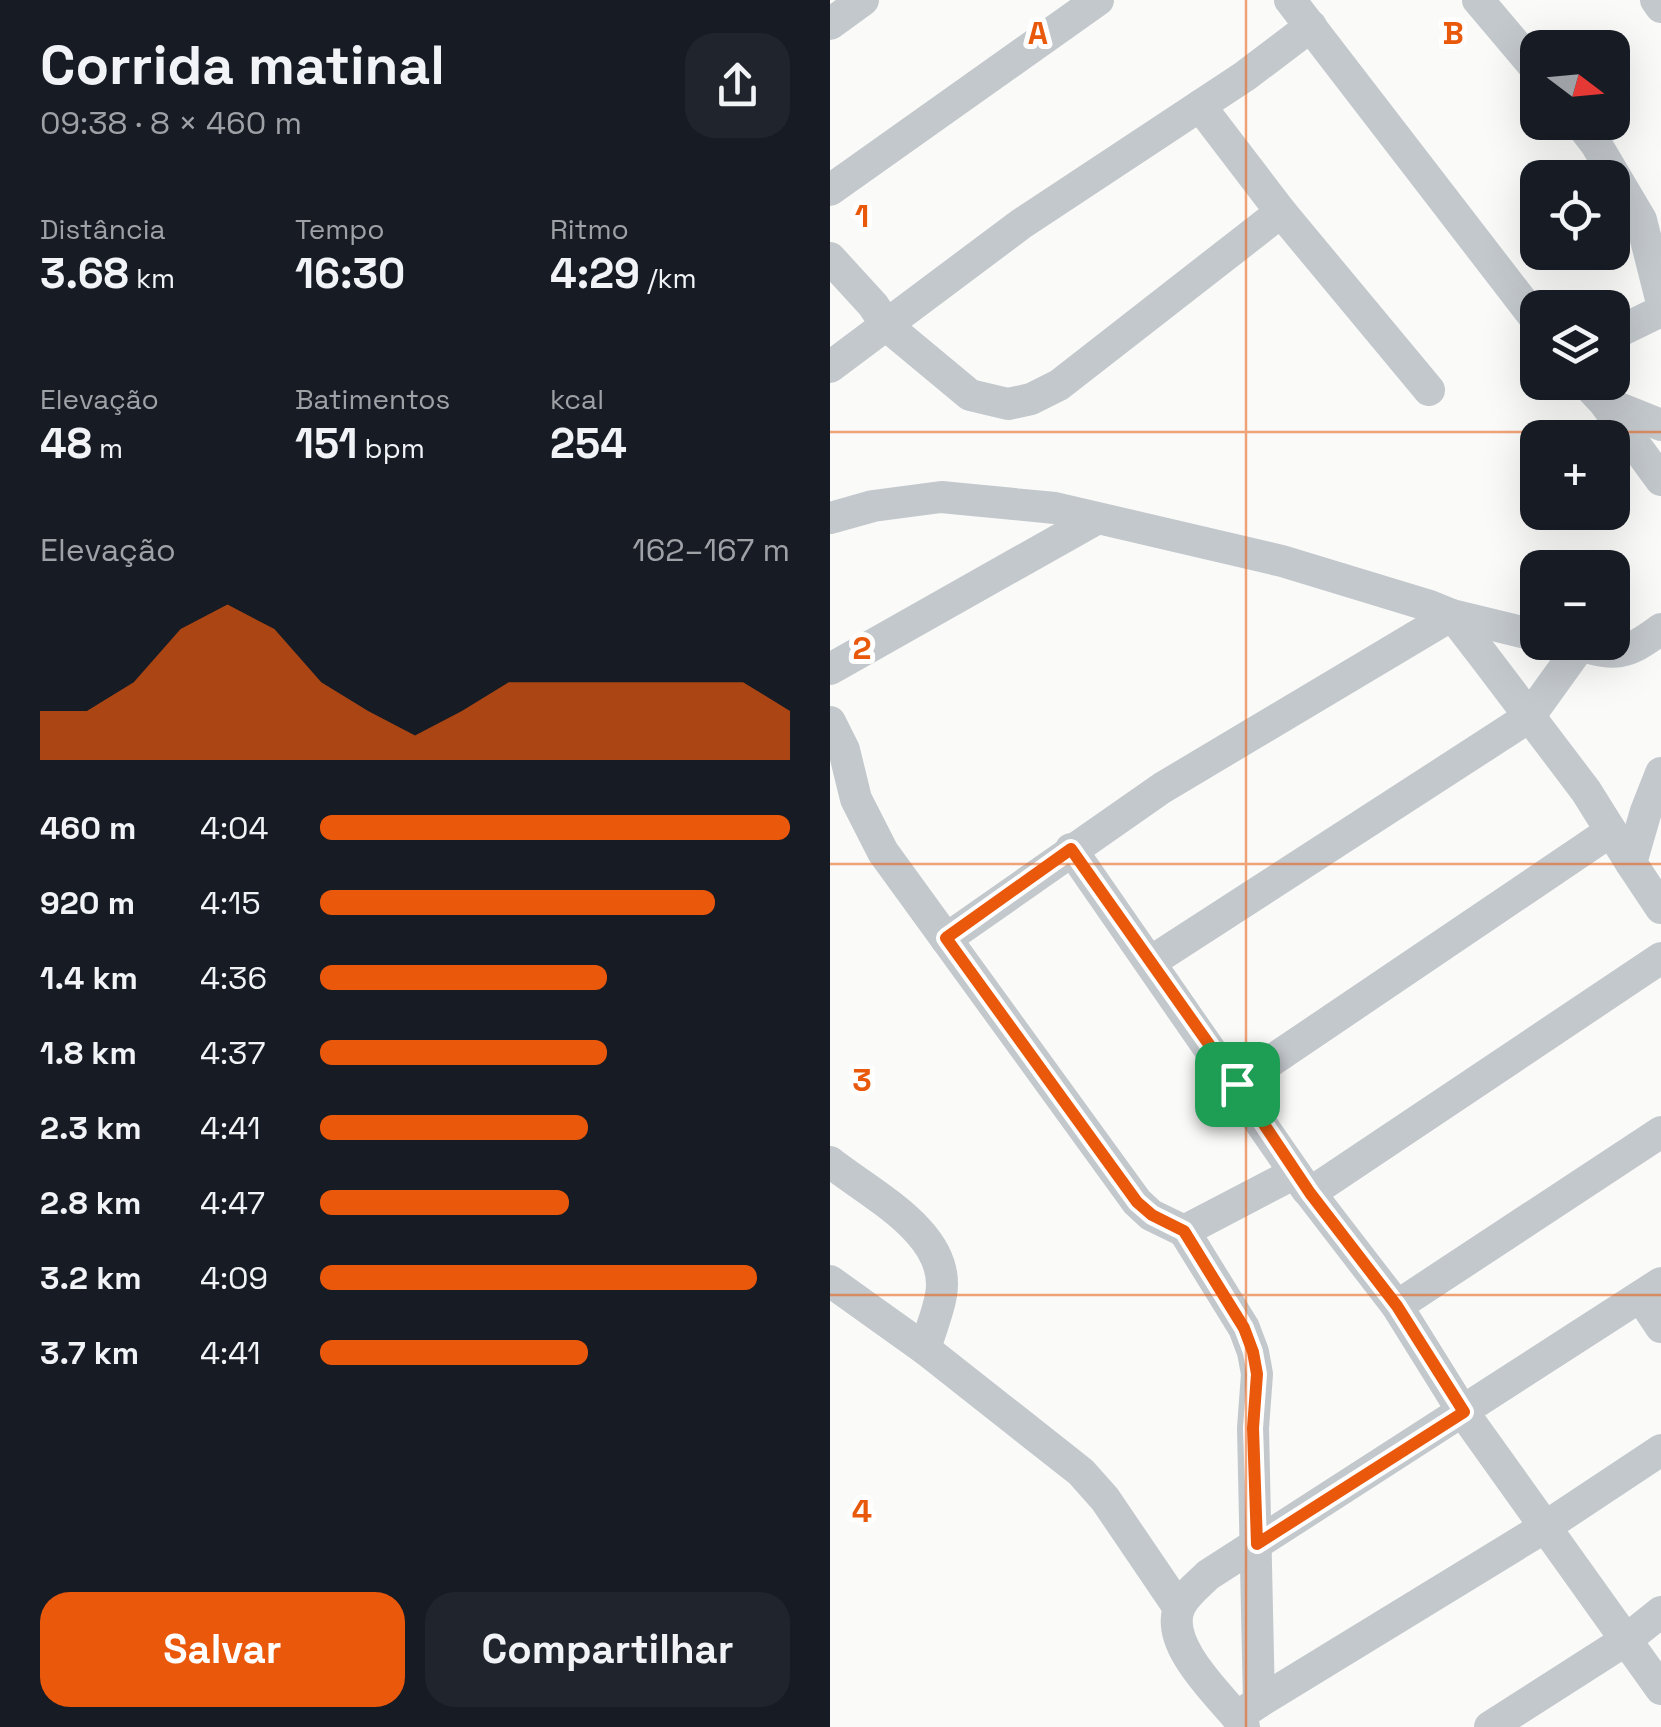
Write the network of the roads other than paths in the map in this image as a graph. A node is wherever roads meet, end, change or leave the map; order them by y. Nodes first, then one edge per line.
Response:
1 (862, 0) edge
2 (1098, 0) edge
3 (1290, 0) edge
4 (1478, 0) edge
5 (1656, 0) edge
6 (1661, 7) edge
7 (830, 24) edge
8 (1311, 26) junction
9 (1520, 50) edge
10 (1200, 106) junction
11 (1593, 140) edge
12 (830, 190) edge
13 (1281, 212) junction
14 (830, 258) edge
15 (1520, 299) edge
16 (1661, 299) edge
17 (1661, 311) edge
18 (887, 326) junction
19 (1630, 326) edge
20 (830, 367) edge
21 (1429, 390) dead end
22 (1600, 400) edge
23 (1610, 400) edge
24 (1661, 425) edge
25 (1661, 480) edge
26 (830, 518) edge
27 (1096, 519) junction
28 (1452, 615) junction
29 (1661, 629) edge
30 (1520, 632) edge
31 (1630, 651) edge
32 (1563, 660) edge
33 (830, 669) edge
34 (1529, 717) junction
35 (830, 722) edge
36 (1661, 773) edge
37 (843, 800) edge
38 (1611, 831) junction
39 (1071, 849) junction
40 (1631, 862) junction
41 (1661, 908) edge
42 (946, 938) junction
43 (1661, 958) edge
44 (1152, 962) junction
45 (1237, 1084) junction
46 (1661, 1132) edge
47 (830, 1162) edge
48 (1302, 1183) junction
49 (1184, 1231) junction
50 (830, 1282) edge
51 (1651, 1290) edge
52 (1397, 1306) junction
53 (1661, 1327) edge
54 (925, 1349) junction
55 (1464, 1412) junction
56 (1661, 1450) edge
57 (1545, 1527) junction
58 (1257, 1544) junction
59 (1179, 1608) junction
60 (1661, 1612) edge
61 (1626, 1640) junction
62 (1661, 1689) edge
63 (1247, 1715) edge
64 (1490, 1727) edge

1 - 7 street
2 - 12 street
3 - 8 street
4 - 9 street
5 - 6 street
8 - 10 street
8 - 15 street
10 - 13 street
10 - 18 street
11 - 16 street
13 - 18 street
13 - 21 street
14 - 18 street
17 - 19 street
18 - 20 street
22 - 25 street
23 - 24 street
26 - 27 street
27 - 28 street
27 - 33 street
28 - 30 street
28 - 34 street
28 - 39 street
29 - 31 street
32 - 34 street
34 - 38 street
34 - 44 street
35 - 37 street
36 - 40 street
37 - 42 street
38 - 40 street
38 - 45 street
39 - 42 street
39 - 44 street
40 - 41 street
42 - 49 street
43 - 48 street
44 - 45 street
45 - 48 street
46 - 52 street
47 - 54 street
48 - 49 street
48 - 52 street
49 - 58 street
50 - 54 street
51 - 53 street
51 - 55 street
52 - 55 street
54 - 59 street
55 - 57 street
55 - 58 street
56 - 57 street
57 - 61 street
57 - 63 street
58 - 59 street
58 - 63 street
59 - 63 street
60 - 61 street
61 - 62 street
61 - 64 street

